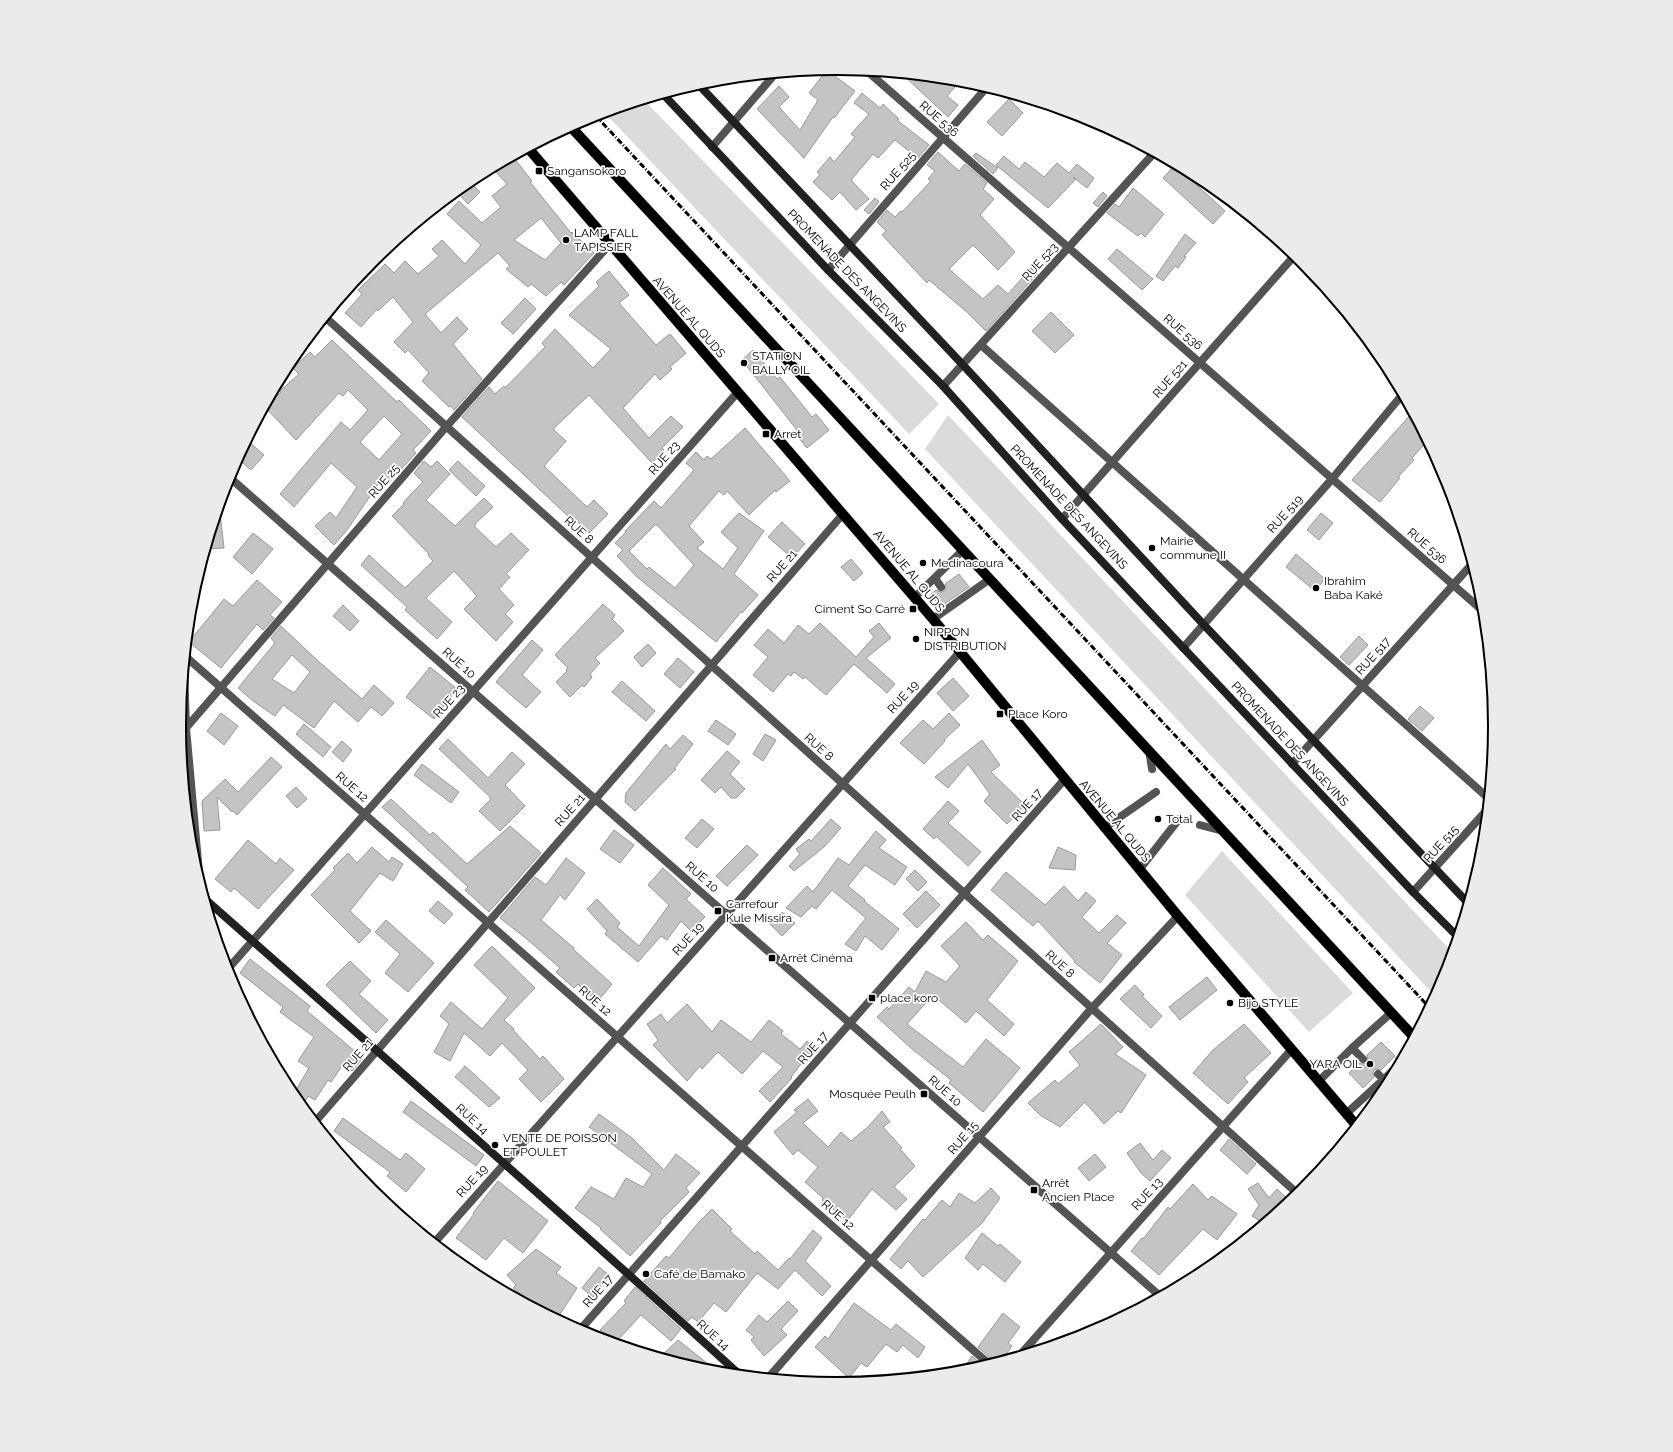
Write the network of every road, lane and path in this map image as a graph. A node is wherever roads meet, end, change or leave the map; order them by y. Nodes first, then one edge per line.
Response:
1 (873, 76) edge
2 (770, 79) edge
3 (703, 89) edge
4 (983, 92) edge
5 (666, 98) edge
6 (734, 122) junction
7 (574, 131) edge
8 (943, 138) junction
9 (712, 147) junction
10 (531, 151) edge
11 (1151, 156) edge
12 (610, 244) junction
13 (850, 245) junction
14 (1068, 248) junction
15 (1291, 260) edge
16 (828, 270) junction
17 (328, 320) edge
18 (981, 345) junction
19 (1200, 363) junction
20 (963, 365) junction
21 (943, 386) junction
22 (737, 393) junction
23 (1399, 399) edge
24 (446, 427) junction
25 (1113, 462) junction
26 (1332, 479) junction
27 (234, 481) edge
28 (1083, 496) junction
29 (843, 514) junction
30 (1062, 519) junction
31 (963, 550) junction
32 (592, 558) junction
33 (328, 564) junction
34 (1468, 569) edge
35 (935, 578) junction
36 (990, 579) junction
37 (1243, 579) junction
38 (1453, 585) junction
39 (941, 587) dead end
40 (914, 598) junction
41 (1476, 605) edge
42 (933, 619) junction
43 (1204, 625) junction
44 (1183, 648) junction
45 (960, 652) junction
46 (189, 660) edge
47 (711, 666) junction
48 (1363, 686) junction
49 (221, 688) junction
50 (473, 692) junction
51 (186, 728) joint
52 (1314, 740) junction
53 (1148, 750) junction
54 (1292, 764) junction
55 (1152, 769) dead end
56 (1064, 780) junction
57 (842, 784) junction
58 (1156, 792) dead end
59 (1484, 793) edge
60 (595, 799) junction
61 (365, 814) junction
62 (1481, 816) edge
63 (1179, 819) dead end
64 (1200, 825) dead end
65 (1104, 828) junction
66 (1223, 831) junction
67 (196, 843) edge
68 (1435, 868) junction
69 (1139, 870) junction
70 (1413, 892) junction
71 (964, 893) junction
72 (1464, 898) edge
73 (211, 906) edge
74 (726, 914) junction
75 (1178, 916) junction
76 (488, 923) junction
77 (1454, 933) edge
78 (253, 942) junction
79 (231, 965) edge
80 (1092, 1008) junction
81 (1392, 1012) junction
82 (850, 1023) junction
83 (1410, 1033) edge
84 (617, 1037) junction
85 (1352, 1048) junction
86 (1292, 1049) junction
87 (378, 1050) junction
88 (1363, 1059) dead end
89 (1378, 1074) dead end
90 (1384, 1080) edge
91 (1319, 1082) junction
92 (1382, 1082) edge
93 (1346, 1114) junction
94 (318, 1119) edge
95 (1353, 1122) edge
96 (1223, 1127) junction
97 (980, 1137) junction
98 (742, 1146) junction
99 (504, 1164) junction
100 (1293, 1190) edge
101 (437, 1240) edge
102 (1111, 1252) junction
103 (871, 1260) junction
104 (629, 1274) junction
105 (1157, 1293) edge
106 (584, 1326) edge
107 (1026, 1348) edge
108 (984, 1360) edge
109 (732, 1368) edge
110 (772, 1373) edge

1 - 8 street, RUE 536
2 - 6 street
3 - 6 street, PROMENADE DES ANGEVINS
4 - 8 street, RUE 525
5 - 9 street, PROMENADE DES ANGEVINS
6 - 9 street
6 - 13 street, PROMENADE DES ANGEVINS
7 - 31 main road
8 - 13 street, RUE 525
8 - 14 street, RUE 536
9 - 16 street, PROMENADE DES ANGEVINS
10 - 12 main road, AVENUE AL QUDS
11 - 14 street, RUE 523
12 - 22 main road, AVENUE AL QUDS
12 - 24 street, RUE 25
13 - 16 street, RUE 525
13 - 20 street, PROMENADE DES ANGEVINS
14 - 18 street, RUE 523
14 - 19 street, RUE 536
15 - 19 street, RUE 521
16 - 21 street, PROMENADE DES ANGEVINS
17 - 24 street, RUE 8
18 - 20 street, RUE 523
18 - 25 street
19 - 25 street, RUE 521
19 - 26 street, RUE 536
20 - 21 street, RUE 523
20 - 28 street, PROMENADE DES ANGEVINS
21 - 30 street, PROMENADE DES ANGEVINS
22 - 29 main road, AVENUE AL QUDS
22 - 32 street, RUE 23
23 - 26 street, RUE 519
24 - 32 street, RUE 8
24 - 33 street, RUE 25
25 - 28 street, RUE 521
25 - 37 street
26 - 37 street, RUE 519
26 - 38 street, RUE 536
27 - 33 street, RUE 10
28 - 30 street, RUE 521
28 - 43 street, PROMENADE DES ANGEVINS
29 - 40 main road, AVENUE AL QUDS
29 - 47 street, RUE 21
30 - 44 street, PROMENADE DES ANGEVINS
31 - 35 street
31 - 36 main road
32 - 47 street, RUE 8
32 - 50 street, RUE 23
33 - 49 street, RUE 25
33 - 50 street, RUE 10
34 - 38 street, RUE 517
35 - 39 street
35 - 40 street
36 - 42 street
36 - 53 main road
37 - 43 street, RUE 519
37 - 48 street
38 - 41 street, RUE 536
38 - 48 street, RUE 517
40 - 42 main road, AVENUE AL QUDS
42 - 45 main road, AVENUE AL QUDS
43 - 44 street, RUE 519
43 - 52 street, PROMENADE DES ANGEVINS
44 - 54 street, PROMENADE DES ANGEVINS
45 - 56 main road, AVENUE AL QUDS
45 - 57 street, RUE 19
46 - 49 street, RUE 12
47 - 57 street, RUE 8
47 - 60 street, RUE 21
48 - 52 street, RUE 517
48 - 59 street
49 - 51 street, RUE 25
49 - 61 street, RUE 12
50 - 60 street, RUE 10
50 - 61 street, RUE 23
51 - 67 street
52 - 54 street, RUE 517
52 - 68 street, PROMENADE DES ANGEVINS
53 - 55 street
53 - 66 main road
54 - 70 street, PROMENADE DES ANGEVINS
56 - 65 main road, AVENUE AL QUDS
56 - 71 street, RUE 17
57 - 71 street, RUE 8
57 - 74 street, RUE 19
58 - 65 street
60 - 74 street, RUE 10
60 - 76 street, RUE 21
61 - 76 street, RUE 12
61 - 78 street, RUE 23
62 - 68 street, RUE 515
63 - 69 street
64 - 66 street
65 - 69 main road, AVENUE AL QUDS
66 - 81 main road
68 - 70 street, RUE 515
68 - 72 street, PROMENADE DES ANGEVINS
69 - 75 main road, AVENUE AL QUDS
70 - 77 street, PROMENADE DES ANGEVINS
71 - 80 street, RUE 8
71 - 82 street, RUE 17
73 - 78 street, RUE 14
74 - 82 street, RUE 10
74 - 84 street, RUE 19
75 - 80 street, RUE 15
75 - 86 main road, AVENUE AL QUDS
76 - 84 street, RUE 12
76 - 87 street, RUE 21
78 - 79 street, RUE 23
78 - 87 street, RUE 14
80 - 96 street, RUE 8
80 - 97 street, RUE 15
81 - 83 main road
81 - 85 street
82 - 97 street, RUE 10
82 - 98 street, RUE 17
84 - 98 street, RUE 12
84 - 99 street, RUE 19
85 - 88 street
85 - 91 street
86 - 91 main road, AVENUE AL QUDS
86 - 96 street, RUE 13
87 - 94 street, RUE 21
87 - 99 street, RUE 14
89 - 90 street
91 - 93 main road, AVENUE AL QUDS
92 - 93 street
93 - 95 main road, AVENUE AL QUDS
96 - 100 street, RUE 8
96 - 102 street, RUE 13
97 - 102 street, RUE 10
97 - 103 street, RUE 15
98 - 103 street, RUE 12
98 - 104 street, RUE 17
99 - 101 street, RUE 19
99 - 104 street, RUE 14
102 - 105 street, RUE 10
102 - 107 street, RUE 13
103 - 108 street, RUE 12
103 - 110 street, RUE 15
104 - 106 street, RUE 17
104 - 109 street, RUE 14

